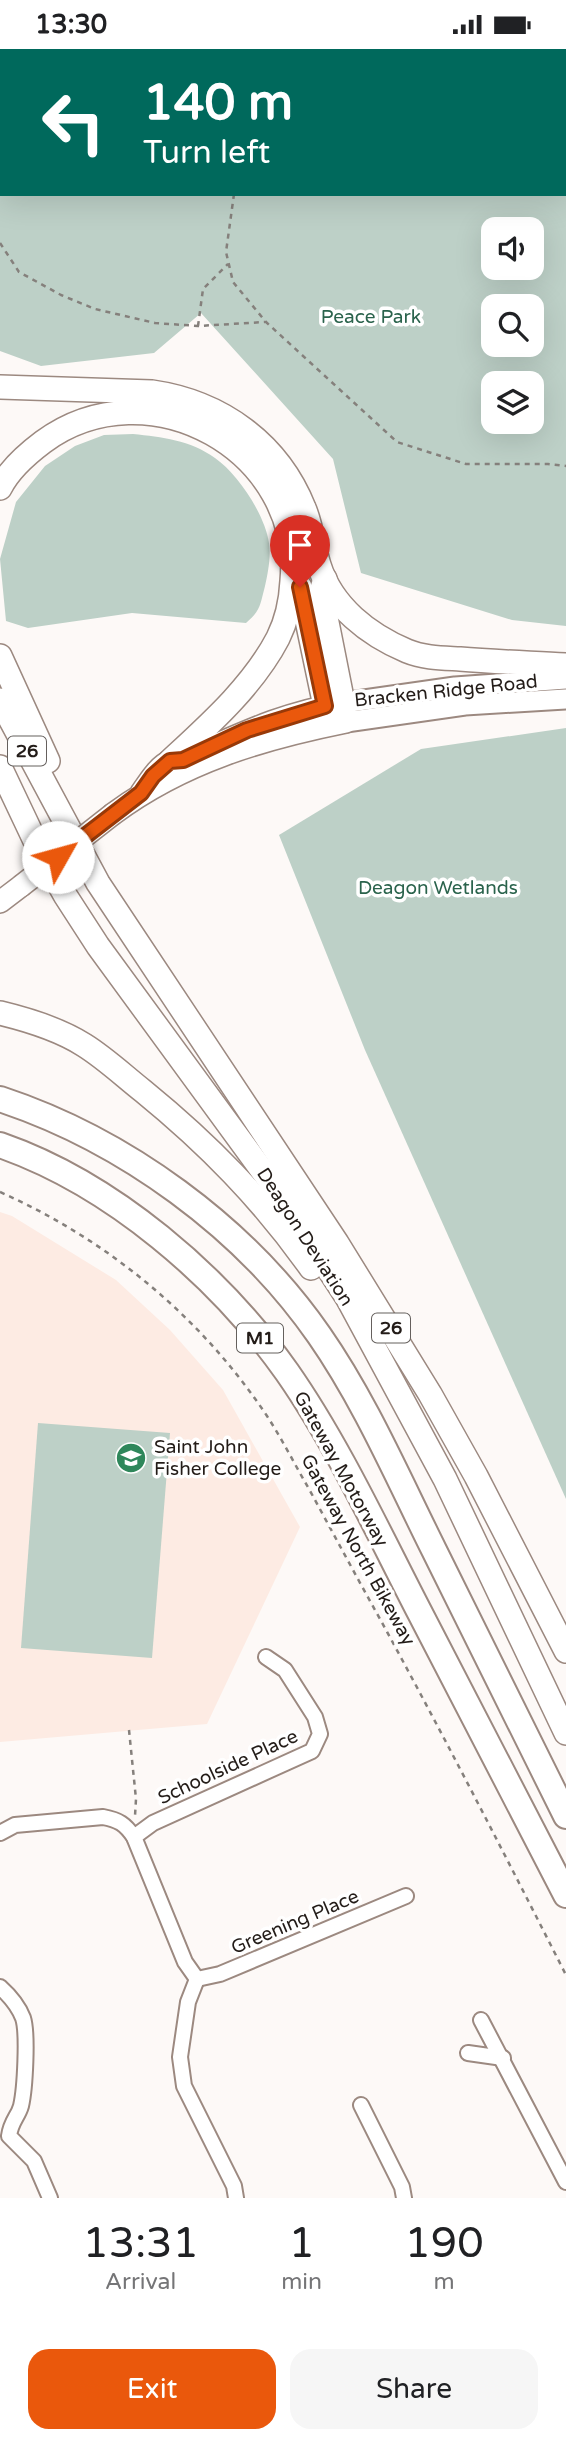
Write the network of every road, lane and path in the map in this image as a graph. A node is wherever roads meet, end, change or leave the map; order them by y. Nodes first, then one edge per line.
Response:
1 (234, 196) edge
2 (0, 243) edge
3 (228, 264) junction
4 (266, 322) junction
5 (198, 326) junction
6 (0, 387) edge
7 (566, 466) edge
8 (0, 488) edge
9 (293, 576) junction
10 (325, 579) junction
11 (0, 656) edge
12 (566, 665) edge
13 (566, 679) edge
14 (0, 699) edge
15 (566, 699) edge
16 (336, 714) junction
17 (170, 761) junction
18 (0, 767) edge
19 (141, 793) junction
20 (54, 802) junction
21 (0, 902) edge
22 (0, 1013) edge
23 (0, 1099) edge
24 (0, 1145) edge
25 (0, 1192) edge
26 (348, 1299) junction
27 (566, 1651) edge
28 (266, 1657) dead end
29 (129, 1730) dead end
30 (566, 1733) edge
31 (566, 1816) edge
32 (0, 1833) edge
33 (134, 1837) junction
34 (566, 1895) edge
35 (406, 1896) dead end
36 (566, 1975) edge
37 (197, 1979) junction
38 (0, 1987) edge
39 (481, 2019) dead end
40 (468, 2053) dead end
41 (503, 2058) junction
42 (361, 2105) dead end
43 (4, 2137) edge
44 (566, 2182) edge
45 (50, 2198) edge
46 (236, 2198) edge
47 (404, 2198) edge

1 - 3 path
2 - 5 path
3 - 4 path
3 - 5 path
4 - 5 path
4 - 7 path
6 - 10 highway
8 - 9 highway
9 - 16 highway
9 - 17 highway
10 - 12 highway
10 - 16 highway
11 - 20 highway
13 - 16 main road, Bracken Ridge Road
14 - 20 highway, Deagon Deviation / 26
15 - 16 main road, Bracken Ridge Road
16 - 17 main road, Bracken Ridge Road
16 - 19 main road, Bracken Ridge Road
17 - 19 main road, Bracken Ridge Road
18 - 26 highway, Deagon Deviation / 26
19 - 21 main road, Bracken Ridge Road, bridge
20 - 27 highway, Deagon Deviation / 26
22 - 26 highway
23 - 31 highway, M1
24 - 34 highway, Gateway Motorway / M1
25 - 36 path, Gateway North Bikeway
26 - 30 highway, Deagon Deviation / 26
28 - 33 street, Schoolside Place
29 - 33 path
32 - 33 street
33 - 37 street
35 - 37 street, Greening Place
37 - 46 street
38 - 43 street
39 - 41 street
40 - 41 street
41 - 44 street
42 - 47 street
43 - 45 street

